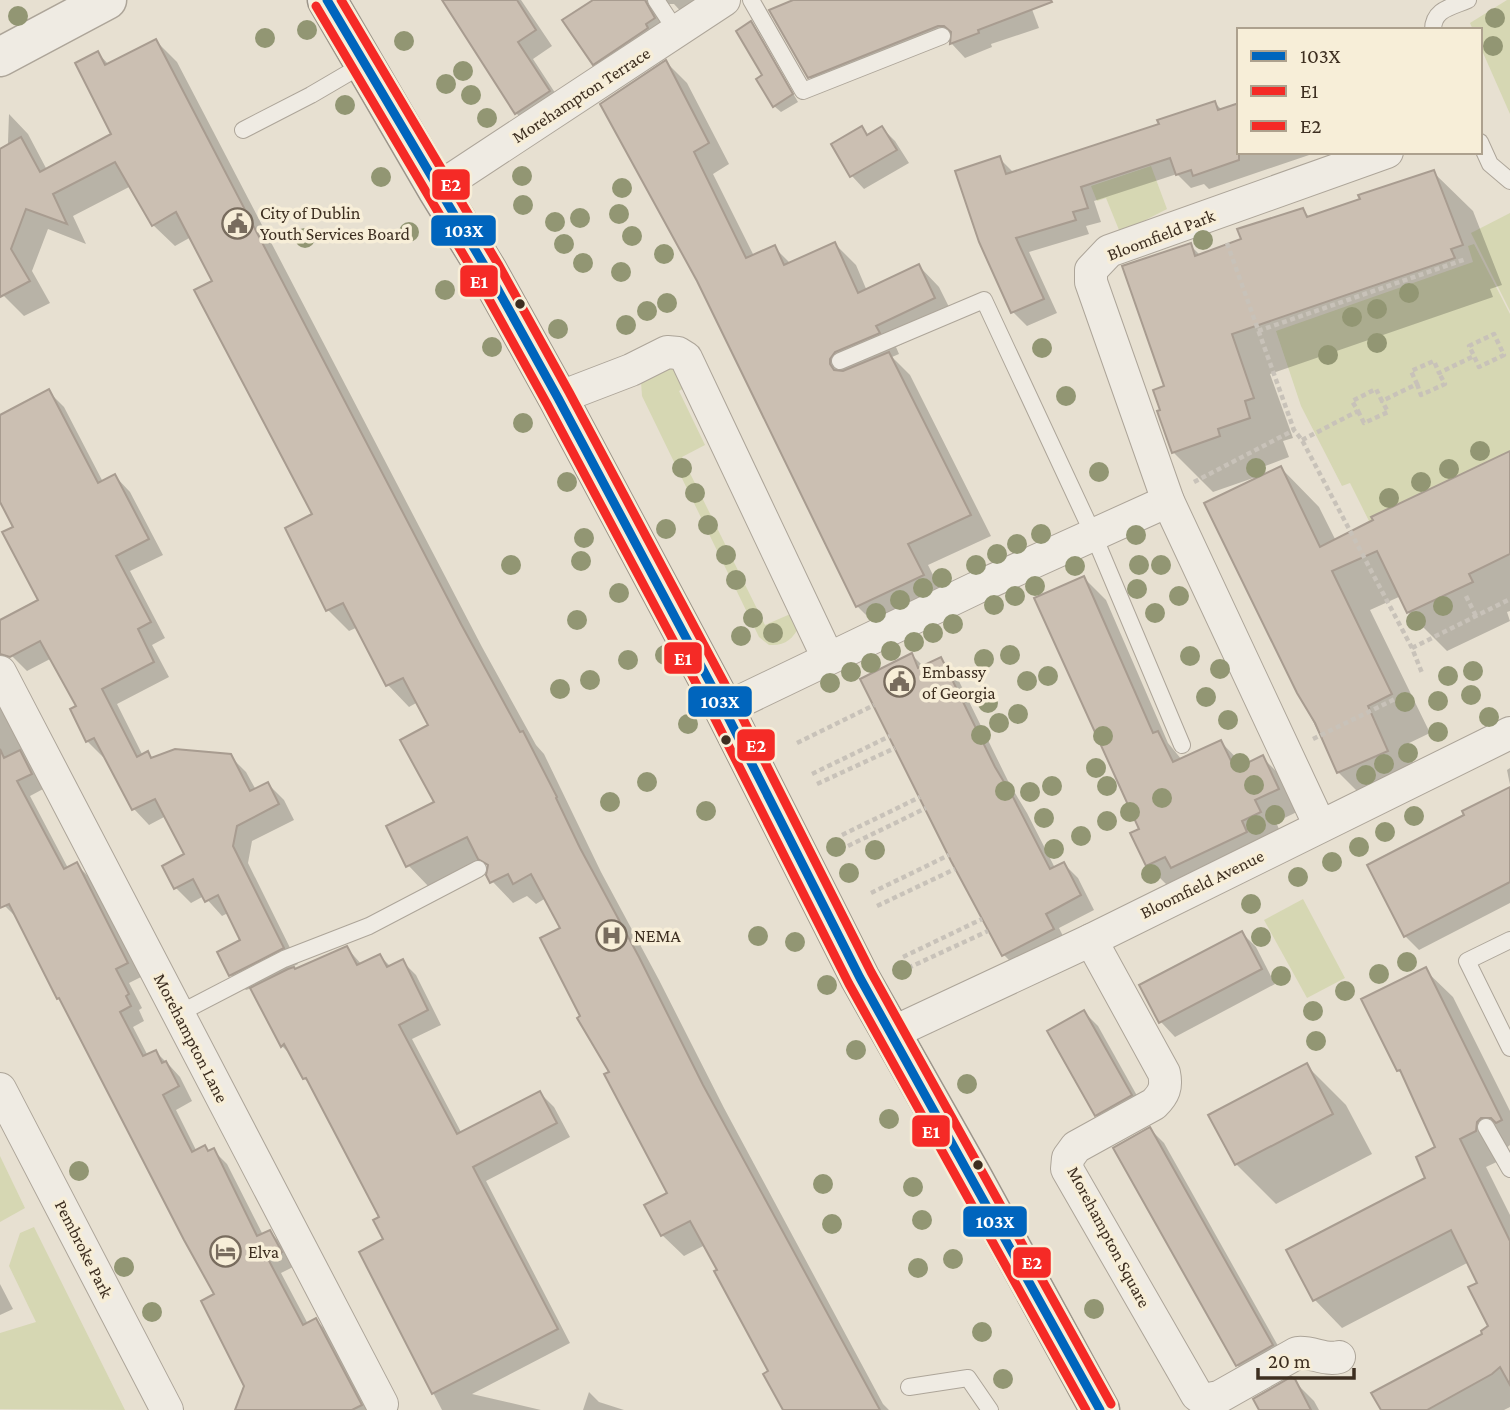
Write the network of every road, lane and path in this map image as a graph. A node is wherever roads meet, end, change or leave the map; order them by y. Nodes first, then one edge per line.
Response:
1 (107, 0) edge
2 (327, 0) edge
3 (656, 0) edge
4 (724, 0) edge
5 (751, 0) edge
6 (1468, 0) edge
7 (1433, 28) edge
8 (677, 32) junction
9 (942, 36) dead end
10 (0, 57) edge
11 (364, 64) junction
12 (243, 130) dead end
13 (1482, 146) edge
14 (1381, 154) edge
15 (1510, 181) edge
16 (437, 189) junction
17 (1216, 213) junction
18 (1466, 259) dead end
19 (1258, 331) junction
20 (1474, 356) junction
21 (840, 361) dead end
22 (1440, 373) junction
23 (1417, 384) junction
24 (558, 398) junction
25 (1382, 401) junction
26 (1358, 411) junction
27 (1294, 430) junction
28 (1302, 440) junction
29 (1168, 501) junction
30 (1094, 536) junction
31 (1466, 596) dead end
32 (1510, 599) edge
33 (1476, 616) junction
34 (1412, 648) junction
35 (828, 658) junction
36 (0, 672) edge
37 (1422, 673) dead end
38 (1397, 698) dead end
39 (874, 705) dead end
40 (724, 709) junction
41 (1510, 733) edge
42 (890, 736) dead end
43 (797, 743) dead end
44 (1182, 745) dead end
45 (895, 748) dead end
46 (1285, 752) junction
47 (812, 774) dead end
48 (817, 784) dead end
49 (920, 797) dead end
50 (926, 808) dead end
51 (1320, 825) junction
52 (842, 835) dead end
53 (848, 846) dead end
54 (949, 855) dead end
55 (478, 869) dead end
56 (955, 869) dead end
57 (871, 893) dead end
58 (877, 906) dead end
59 (982, 919) dead end
60 (988, 931) dead end
61 (1091, 940) junction
62 (1510, 940) edge
63 (903, 957) dead end
64 (908, 968) dead end
65 (178, 1014) junction
66 (892, 1033) junction
67 (1510, 1048) edge
68 (4, 1105) edge
69 (1486, 1126) dead end
70 (1510, 1169) edge
71 (1339, 1357) dead end
72 (909, 1387) dead end
73 (382, 1404) dead end
74 (1096, 1409) edge
75 (167, 1410) edge
76 (990, 1410) edge

1 - 10 main road
2 - 11 main road
3 - 8 lane
4 - 8 street, Morehampton Terrace
5 - 9 lane
6 - 7 lane
8 - 16 street, Morehampton Terrace
11 - 12 lane
11 - 16 main road
13 - 15 lane
14 - 17 street, Bloomfield Park
16 - 24 main road
17 - 19 path
17 - 29 street, Bloomfield Park
18 - 19 path
19 - 27 path
20 - 20 path
20 - 22 path
21 - 30 lane
22 - 23 path
22 - 23 path
23 - 25 path
24 - 35 street
24 - 40 main road
25 - 26 path
25 - 26 path
26 - 28 path
27 - 28 path
27 - 29 path
28 - 34 path
29 - 30 street
29 - 46 street, Bloomfield Park
30 - 35 street
30 - 44 lane
31 - 33 path
32 - 33 path
33 - 34 path
34 - 37 path
35 - 40 street
36 - 65 street, Morehampton Lane
38 - 46 path
39 - 43 path
40 - 66 main road
41 - 51 street, Bloomfield Avenue
42 - 47 path
45 - 48 path
46 - 51 street, Bloomfield Park
49 - 52 path
50 - 53 path
51 - 61 street, Bloomfield Avenue
54 - 57 path
55 - 65 lane
56 - 58 path
59 - 63 path
60 - 64 path
61 - 66 street, Bloomfield Avenue
61 - 71 street, Morehampton Square
62 - 67 lane
65 - 73 street, Morehampton Lane
66 - 74 main road
68 - 75 street, Pembroke Park
69 - 70 lane
72 - 76 lane

